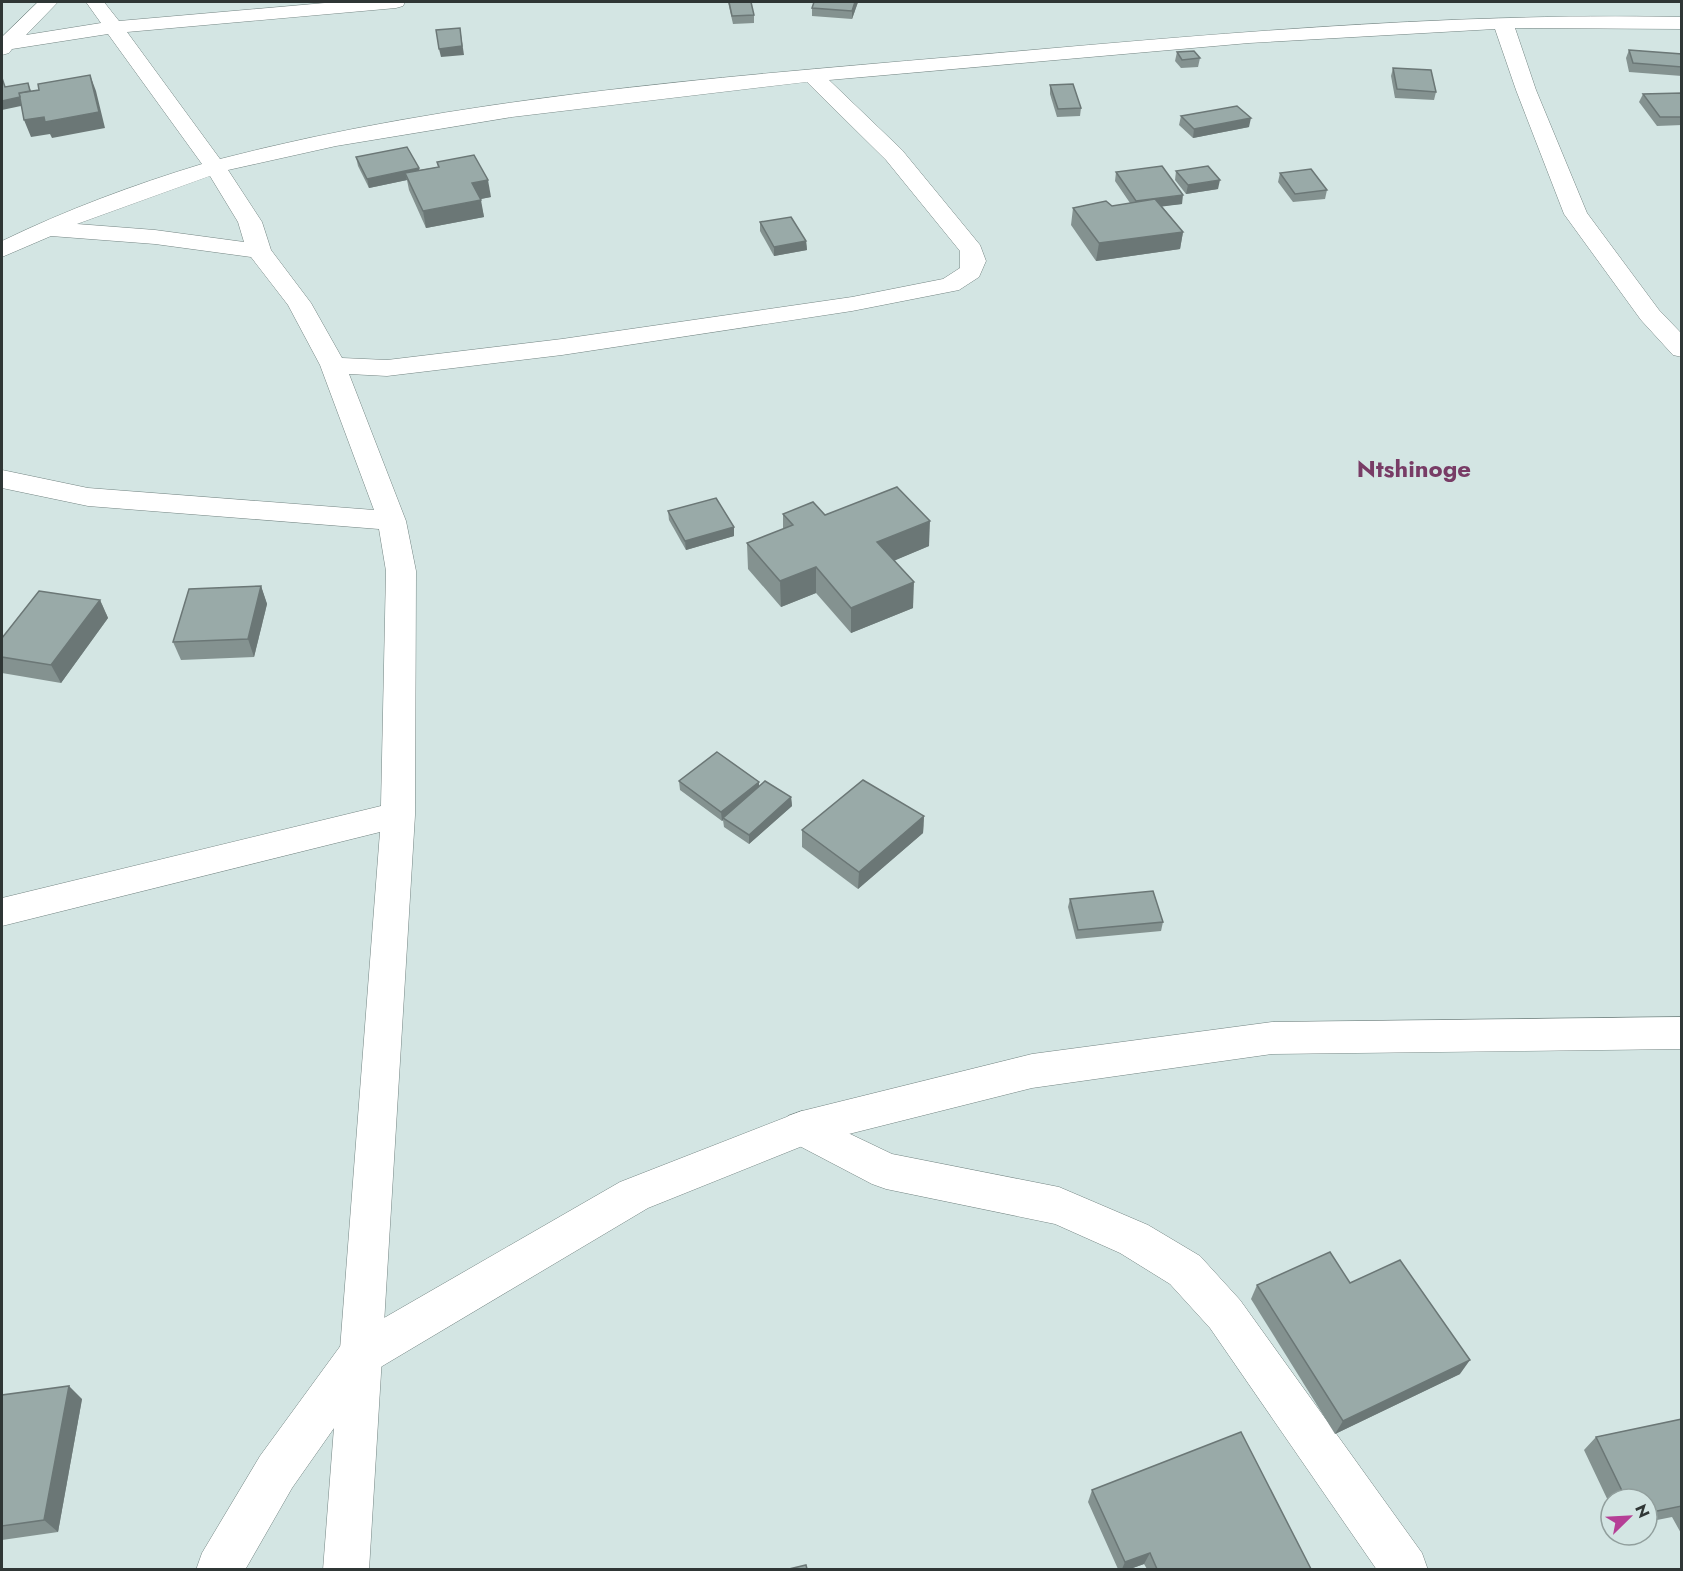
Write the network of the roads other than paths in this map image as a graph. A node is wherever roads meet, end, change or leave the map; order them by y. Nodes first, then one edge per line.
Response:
1 (48, 2) edge
2 (95, 2) edge
3 (396, 2) edge
4 (1503, 22) junction
5 (1682, 23) edge
6 (115, 27) junction
7 (3, 46) edge
8 (812, 76) junction
9 (215, 167) junction
10 (45, 229) junction
11 (2, 250) edge
12 (259, 251) junction
13 (1682, 350) edge
14 (333, 365) junction
15 (2, 479) edge
16 (392, 521) junction
17 (398, 815) junction
18 (2, 912) edge
19 (1682, 1033) edge
20 (802, 1128) junction
21 (359, 1356) junction
22 (219, 1569) edge
23 (346, 1569) edge
24 (1405, 1569) edge

1 - 7 street
2 - 6 street
3 - 6 street
4 - 5 street
4 - 8 street
4 - 13 street
6 - 7 street
6 - 9 street
8 - 9 street
8 - 14 street
9 - 10 street
9 - 12 street
10 - 11 street
10 - 12 street
12 - 14 street
14 - 16 street
15 - 16 street
16 - 17 street
17 - 18 street
17 - 21 street
19 - 20 street
20 - 21 street
20 - 24 street
21 - 22 street
21 - 23 street

